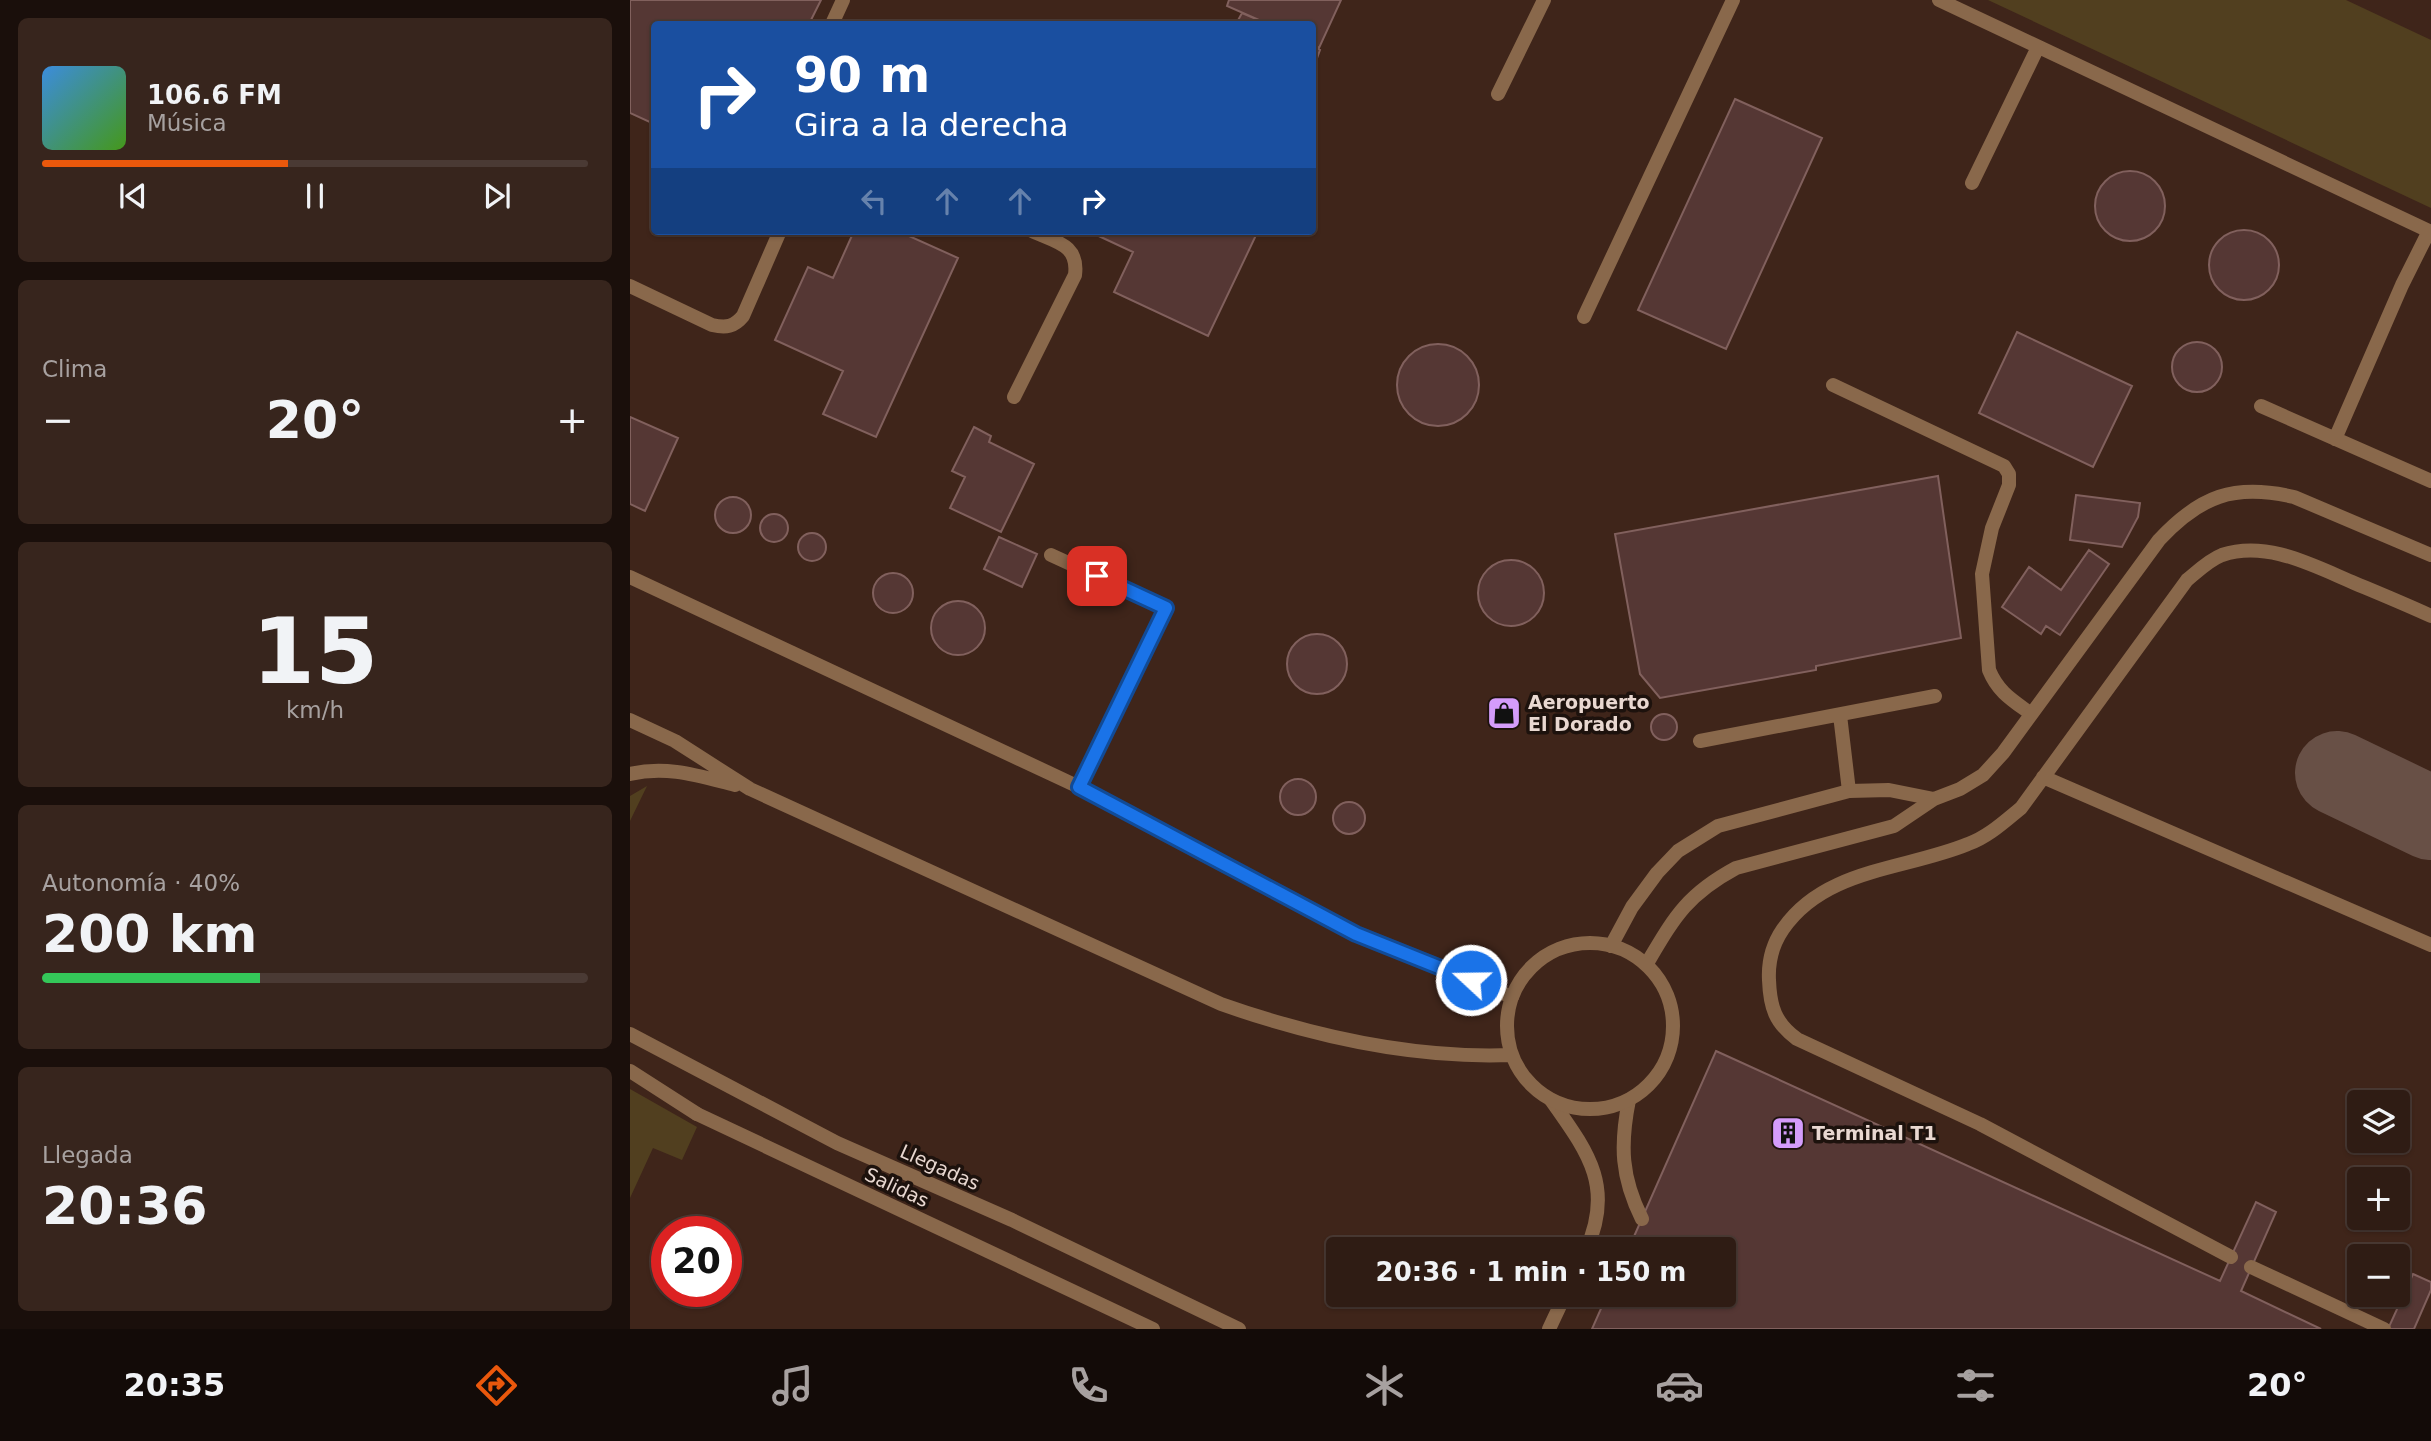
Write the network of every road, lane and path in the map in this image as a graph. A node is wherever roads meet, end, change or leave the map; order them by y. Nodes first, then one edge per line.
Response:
1 (843, 0) edge
2 (1544, 0) edge
3 (1733, 0) edge
4 (1939, 0) edge
5 (833, 21) edge
6 (2038, 47) junction
7 (1498, 94) dead end
8 (1972, 183) dead end
9 (2430, 231) edge
10 (778, 235) edge
11 (1041, 235) edge
12 (630, 286) edge
13 (1584, 317) dead end
14 (1833, 385) dead end
15 (1014, 397) dead end
16 (2261, 406) dead end
17 (2335, 439) junction
18 (2431, 481) edge
19 (1051, 555) dead end
20 (2431, 555) edge
21 (630, 577) edge
22 (2431, 616) edge
23 (1935, 696) dead end
24 (2031, 713) junction
25 (1840, 715) junction
26 (630, 720) edge
27 (1700, 741) dead end
28 (630, 774) edge
29 (2043, 777) junction
30 (1079, 787) junction
31 (750, 789) junction
32 (1849, 792) junction
33 (1934, 799) junction
34 (2431, 944) edge
35 (1611, 946) junction
36 (1646, 965) junction
37 (1512, 997) junction
38 (630, 1034) edge
39 (1512, 1055) junction
40 (630, 1071) edge
41 (1551, 1100) junction
42 (1629, 1100) junction
43 (1642, 1219) dead end
44 (1590, 1237) edge
45 (2231, 1257) dead end
46 (2251, 1267) dead end
47 (1559, 1307) edge
48 (1153, 1329) edge
49 (1239, 1329) edge
50 (1549, 1329) edge
51 (2384, 1329) edge

1 - 5 street
2 - 7 street
3 - 13 street
4 - 6 street
6 - 8 street
6 - 9 street
9 - 17 street
10 - 12 street
11 - 15 street
14 - 24 street
16 - 17 street
17 - 18 street
19 - 30 street
20 - 24 street
21 - 30 street
22 - 29 street
23 - 25 street
24 - 33 street
25 - 27 street
25 - 32 street
26 - 31 street
28 - 31 street
29 - 34 street
29 - 45 street
30 - 37 street
31 - 39 street
32 - 33 street
32 - 35 street
33 - 36 street
35 - 36 street
35 - 37 street
36 - 42 street
37 - 39 street
38 - 49 street, Llegadas
39 - 41 street
40 - 48 street, Salidas
41 - 42 street
41 - 44 street
42 - 43 street
46 - 51 street
47 - 50 street

